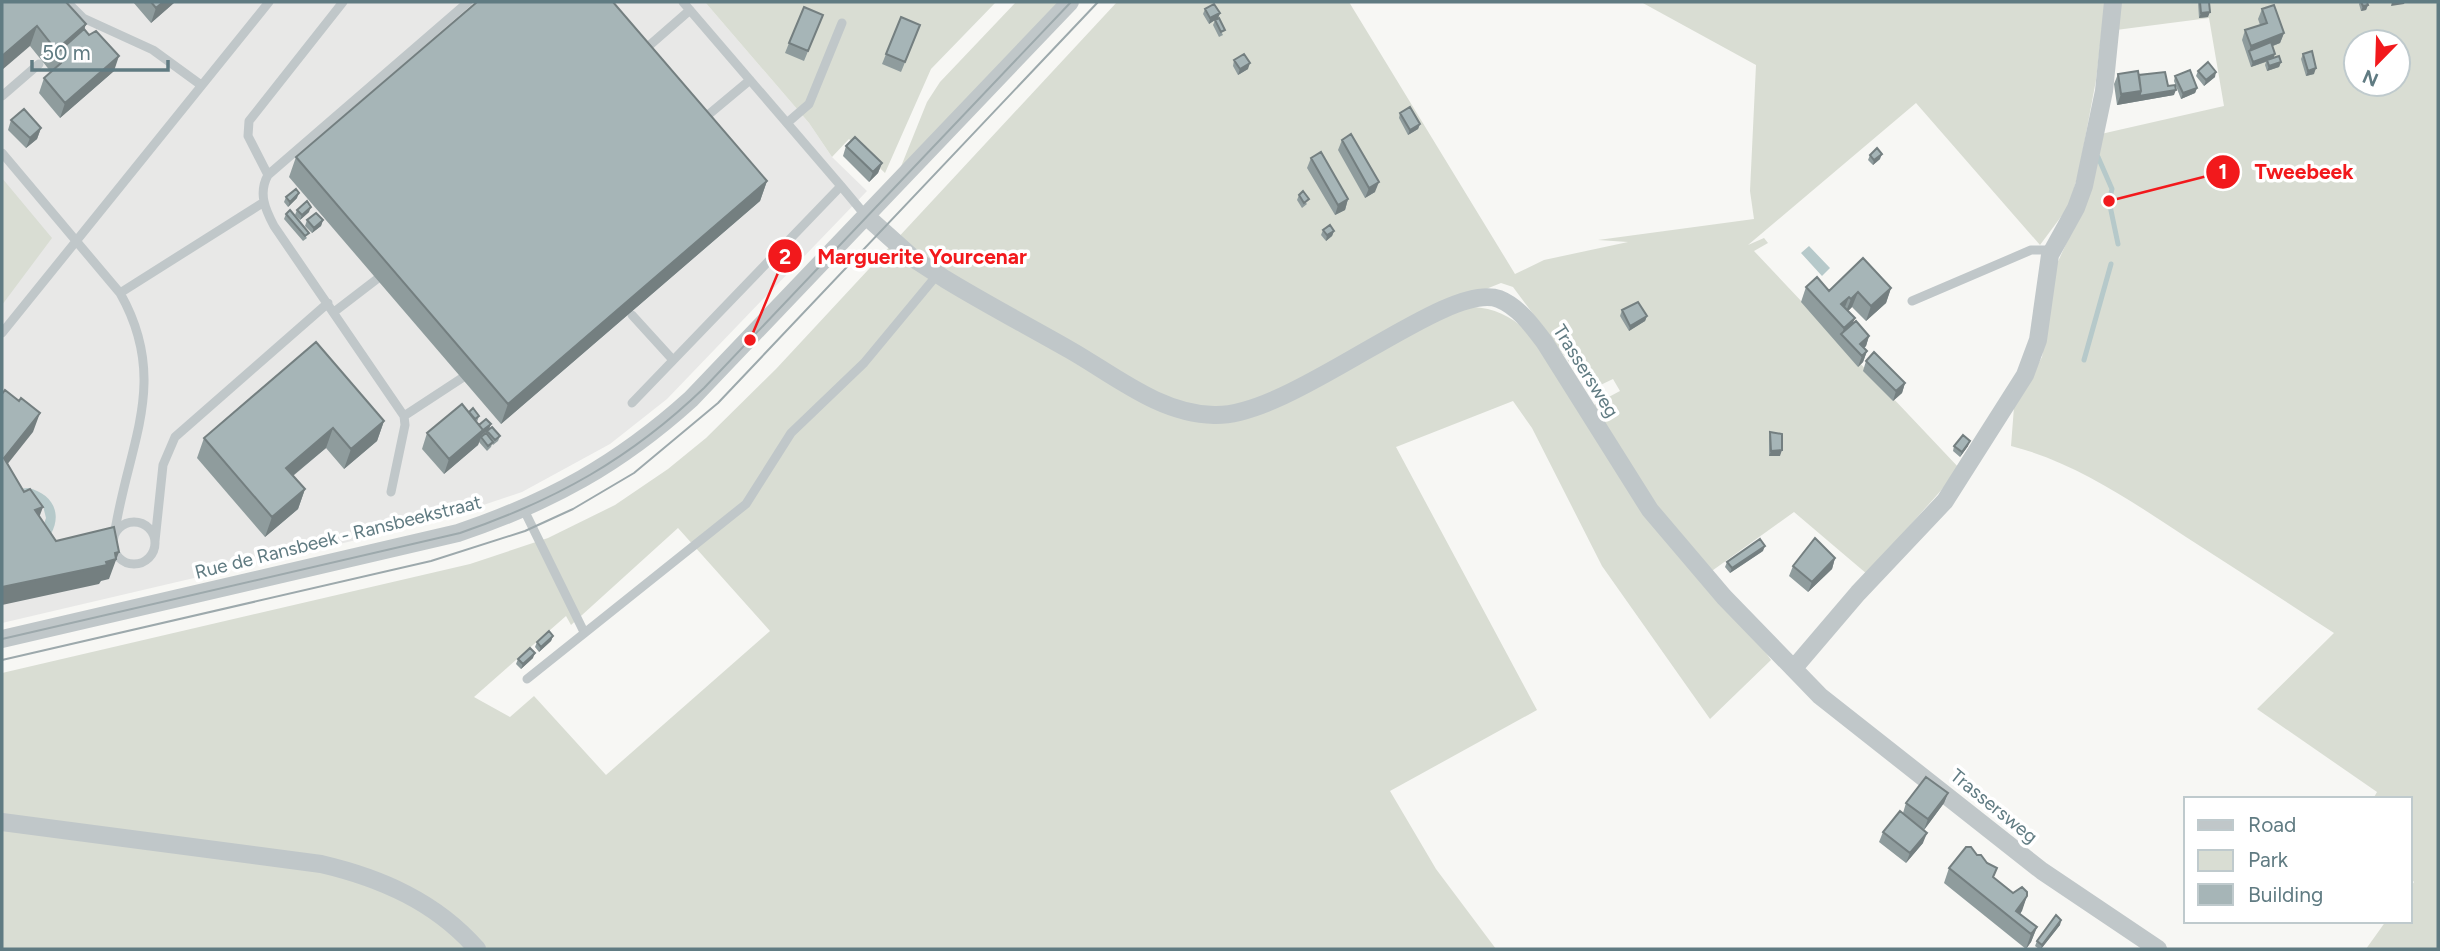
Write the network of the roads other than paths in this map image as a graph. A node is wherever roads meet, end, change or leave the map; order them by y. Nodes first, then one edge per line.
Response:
1 (67, 2) edge
2 (269, 2) edge
3 (343, 2) edge
4 (468, 2) edge
5 (683, 2) edge
6 (1070, 2) edge
7 (2113, 2) edge
8 (690, 10) junction
9 (842, 23) dead end
10 (636, 57) edge
11 (39, 64) dead end
12 (750, 80) junction
13 (201, 85) junction
14 (2, 96) edge
15 (787, 123) junction
16 (696, 126) edge
17 (2, 153) edge
18 (268, 175) junction
19 (841, 186) junction
20 (264, 202) junction
21 (866, 216) junction
22 (76, 241) junction
23 (2052, 250) junction
24 (937, 275) junction
25 (377, 279) dead end
26 (120, 293) junction
27 (1912, 301) dead end
28 (328, 303) junction
29 (334, 312) junction
30 (632, 315) edge
31 (2, 333) edge
32 (673, 360) junction
33 (462, 378) dead end
34 (632, 403) dead end
35 (404, 416) junction
36 (391, 492) dead end
37 (524, 509) junction
38 (114, 537) junction
39 (155, 541) junction
40 (584, 632) junction
41 (2, 639) edge
42 (1794, 668) junction
43 (527, 679) dead end
44 (2, 822) edge
45 (477, 949) edge
46 (2158, 949) edge

1 - 13 lane
2 - 13 lane
3 - 18 lane
4 - 18 lane
5 - 8 lane
6 - 21 street, Rue de Ransbeek - Ransbeekstraat
7 - 23 street
8 - 10 lane
8 - 12 lane
9 - 15 lane
11 - 14 lane
12 - 15 lane
12 - 16 lane
13 - 22 lane
15 - 19 lane
17 - 22 lane
18 - 20 lane
19 - 21 lane
19 - 32 lane
20 - 26 lane
20 - 28 lane
21 - 24 street, Trassersweg
21 - 37 street, Rue de Ransbeek - Ransbeekstraat
22 - 26 lane
22 - 31 lane
23 - 27 lane
23 - 42 street
24 - 40 lane
24 - 42 street, Trassersweg
25 - 29 lane
26 - 38 lane
28 - 29 lane
28 - 39 lane
29 - 35 lane
30 - 32 lane
32 - 34 lane
33 - 35 lane
35 - 36 lane
37 - 40 lane
37 - 41 street, Rue de Ransbeek - Ransbeekstraat
38 - 39 lane
38 - 39 lane
40 - 43 lane
42 - 46 street, Trassersweg
44 - 45 street

